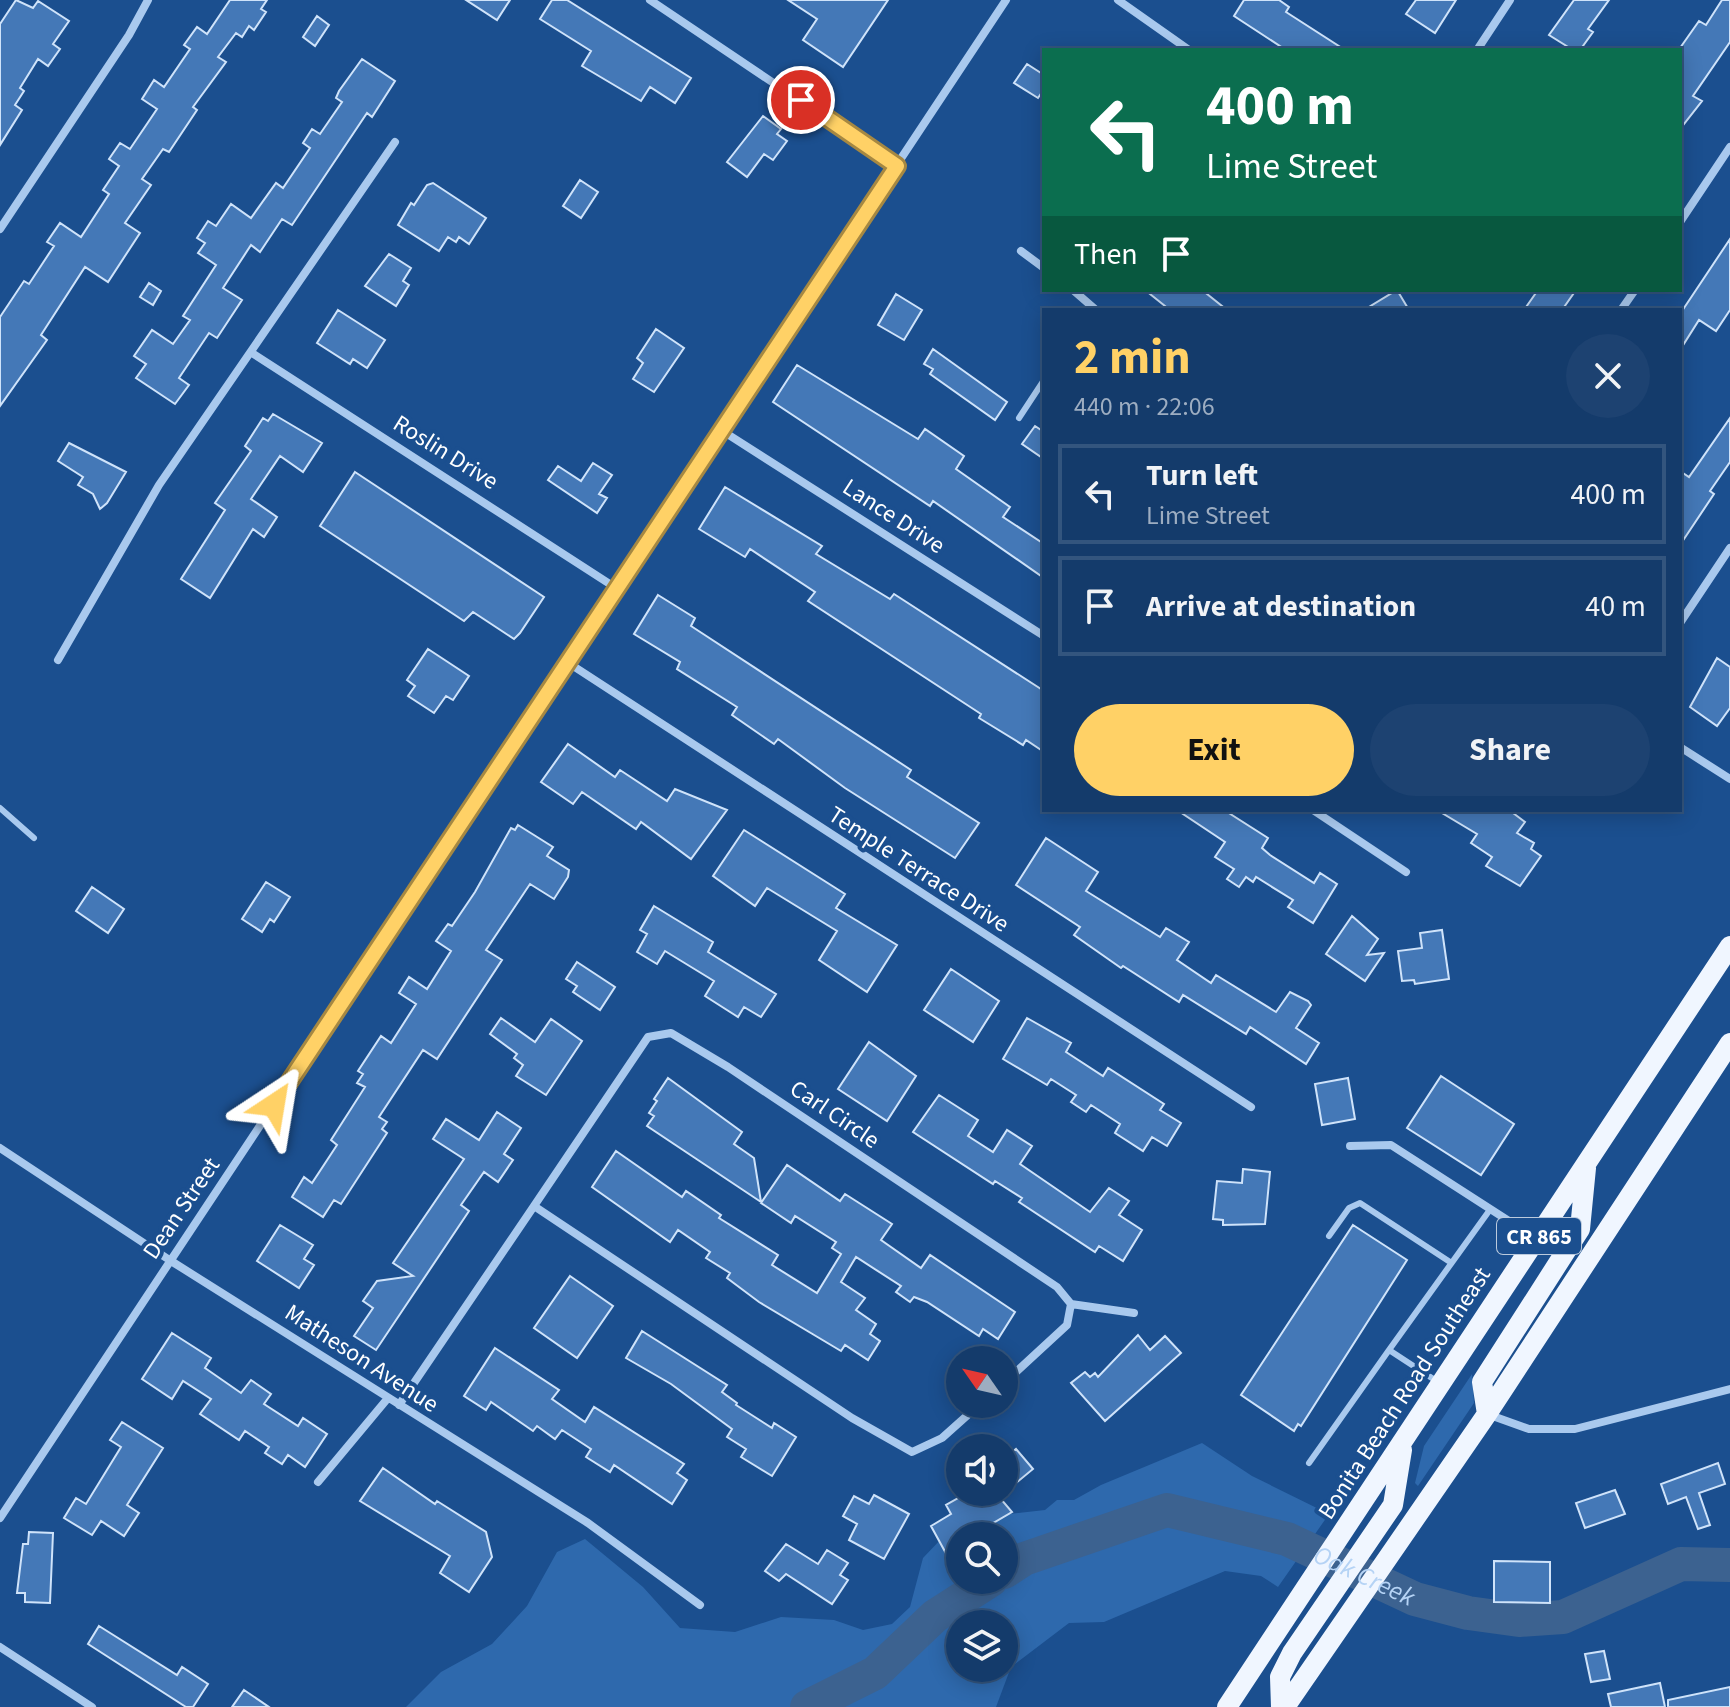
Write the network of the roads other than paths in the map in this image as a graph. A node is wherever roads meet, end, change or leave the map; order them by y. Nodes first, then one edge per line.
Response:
1 (148, 0) edge
2 (650, 0) edge
3 (1006, 0) edge
4 (1118, 0) edge
5 (1510, 0) edge
6 (1479, 47) dead end
7 (1186, 48) edge
8 (395, 142) dead end
9 (1730, 147) edge
10 (897, 166) junction
11 (1682, 219) edge
12 (0, 229) edge
13 (1021, 251) dead end
14 (1042, 267) edge
15 (1075, 292) edge
16 (1093, 308) edge
17 (252, 353) junction
18 (1042, 383) edge
19 (1019, 418) dead end
20 (721, 430) junction
21 (1730, 548) edge
22 (616, 588) junction
23 (1682, 620) edge
24 (1042, 635) edge
25 (58, 660) dead end
26 (567, 662) junction
27 (1682, 748) edge
28 (1730, 779) edge
29 (0, 808) edge
30 (1316, 812) edge
31 (34, 838) dead end
32 (1406, 872) dead end
33 (1730, 946) edge
34 (1730, 1043) edge
35 (1251, 1107) dead end
36 (1350, 1146) dead end
37 (0, 1148) edge
38 (1586, 1164) junction
39 (534, 1206) junction
40 (1489, 1211) junction
41 (1329, 1236) dead end
42 (1537, 1239) junction
43 (171, 1261) junction
44 (1450, 1262) junction
45 (1071, 1304) junction
46 (1134, 1313) dead end
47 (1389, 1350) junction
48 (1018, 1370) edge
49 (1441, 1384) junction
50 (1730, 1389) edge
51 (388, 1398) junction
52 (399, 1405) junction
53 (1487, 1414) junction
54 (964, 1418) edge
55 (1403, 1443) junction
56 (1309, 1463) dead end
57 (318, 1482) dead end
58 (0, 1518) edge
59 (700, 1605) dead end
60 (0, 1647) edge
61 (92, 1707) edge
62 (1227, 1707) edge
63 (1283, 1707) edge

1 - 12 street
2 - 10 street
3 - 10 street, Dean Street
4 - 7 street
5 - 6 street
8 - 17 street
9 - 11 street
10 - 20 street, Dean Street
13 - 14 street
15 - 16 street
17 - 22 street, Roslin Drive
17 - 25 street
18 - 19 lane
20 - 22 street, Dean Street
20 - 24 street, Lance Drive
21 - 23 street
22 - 26 street, Dean Street
26 - 35 street, Temple Terrace Drive
26 - 43 street, Dean Street
27 - 28 street
29 - 31 lane
30 - 32 street
33 - 38 main road, Bonita Beach Road Southeast / CR 865
34 - 53 main road, CR 865
36 - 40 street
37 - 43 street, Matheson Avenue
38 - 42 main road, Bonita Beach Road Southeast / CR 865
38 - 53 main road
39 - 45 street, Carl Circle
39 - 52 street, Carl Circle
39 - 54 street
40 - 42 street
40 - 44 lane
41 - 44 lane
42 - 49 main road, Bonita Beach Road Southeast / CR 865
43 - 51 street, Matheson Avenue
43 - 58 street, Dean Street
44 - 47 lane
45 - 46 street
45 - 48 street
47 - 49 lane
47 - 56 lane
49 - 55 main road, Bonita Beach Road Southeast / CR 865
50 - 53 street
51 - 52 street, Matheson Avenue
51 - 57 street
52 - 59 street, Matheson Avenue
53 - 63 main road, CR 865
55 - 62 main road, Bonita Beach Road Southeast / CR 865
55 - 63 main road
60 - 61 street

